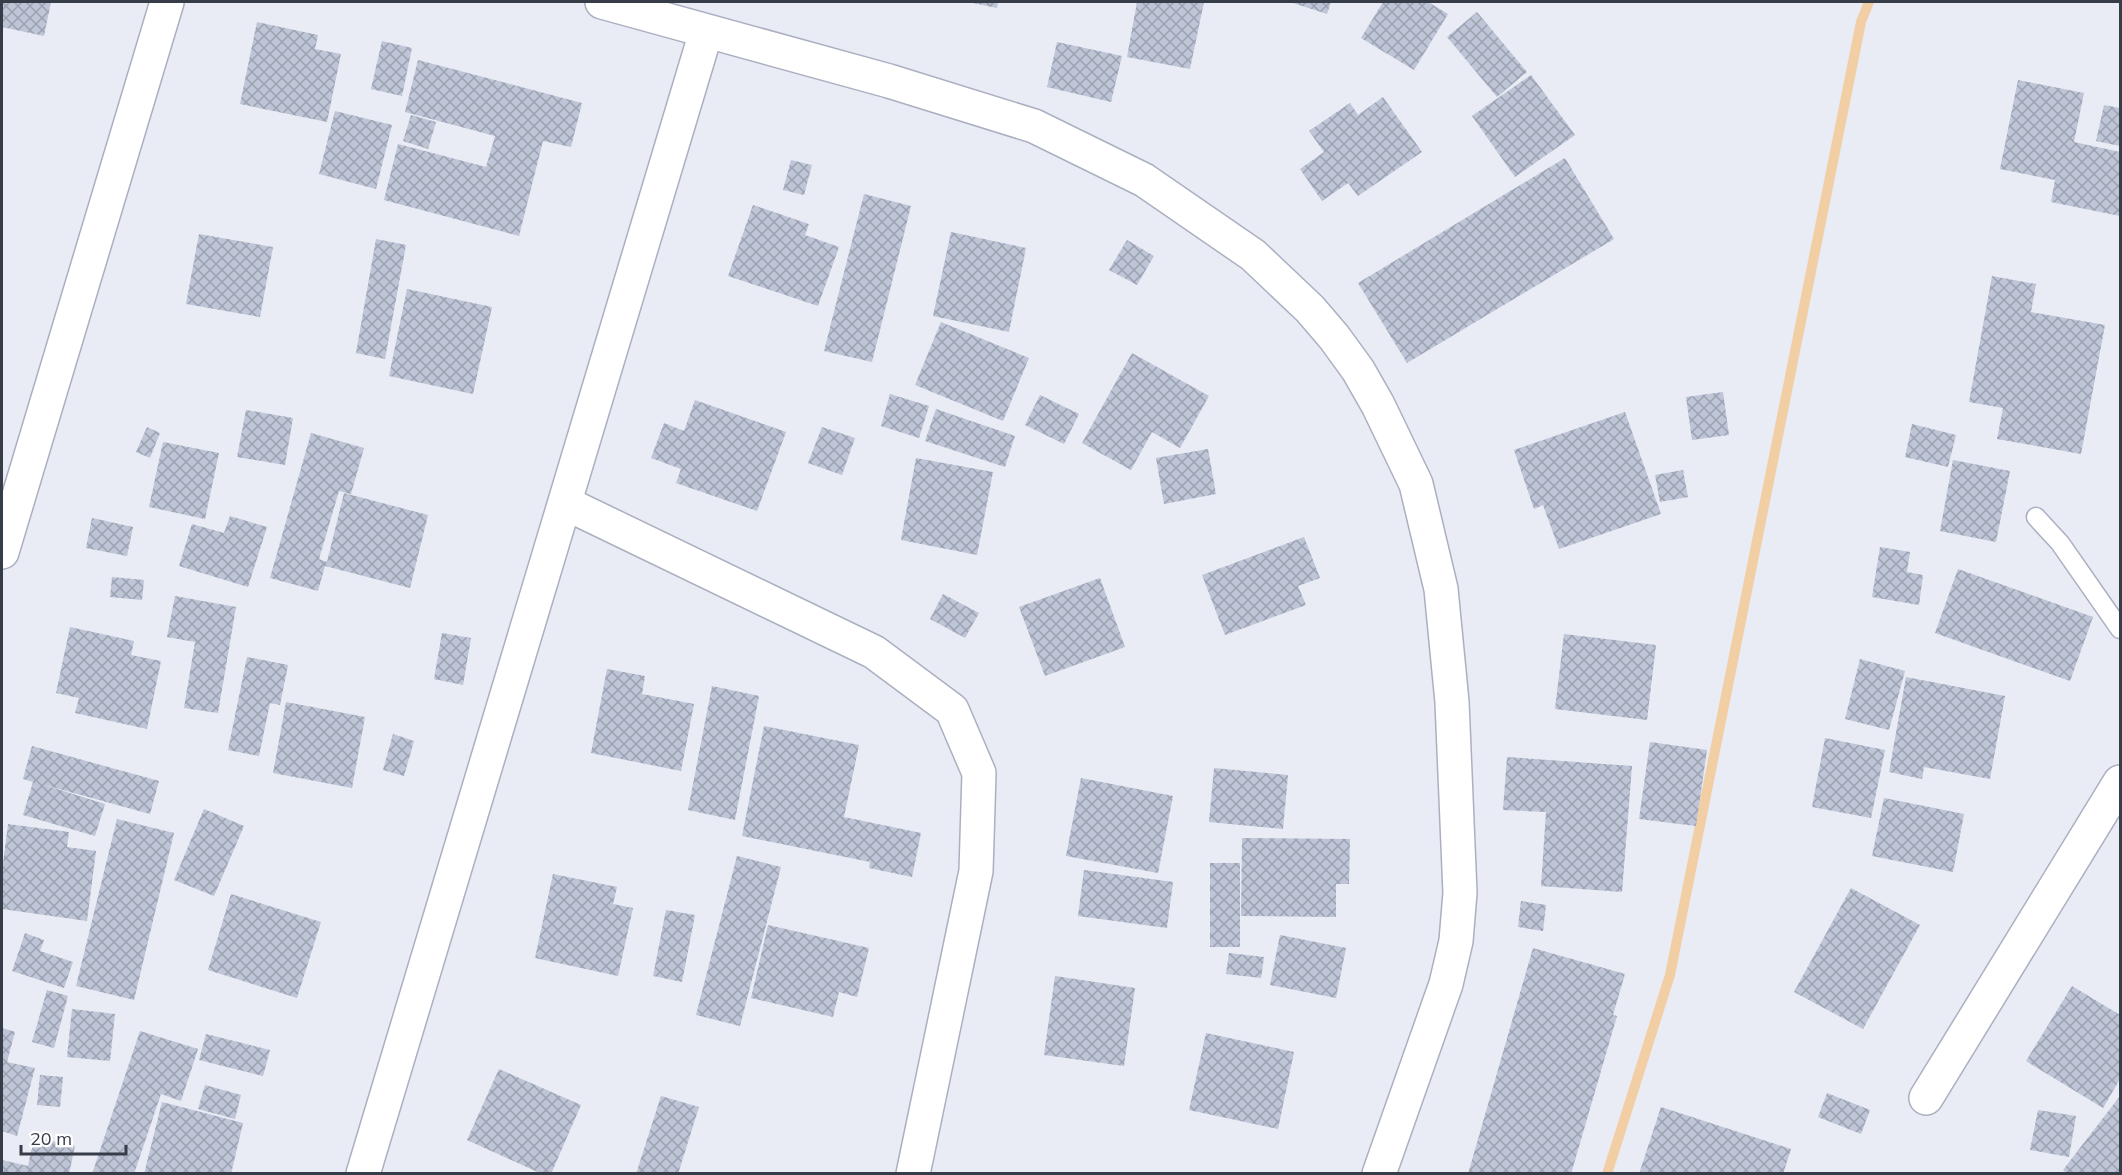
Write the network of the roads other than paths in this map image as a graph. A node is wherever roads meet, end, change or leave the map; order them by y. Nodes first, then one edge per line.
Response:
1 (167, 2) edge
2 (602, 2) edge
3 (706, 32) junction
4 (565, 503) junction
5 (2036, 517) dead end
6 (2, 552) edge
7 (2121, 628) edge
8 (2121, 782) edge
9 (1926, 1098) dead end
10 (363, 1173) edge
11 (913, 1173) edge
12 (1379, 1173) edge

1 - 6 street
2 - 3 street
3 - 4 street
3 - 12 street
4 - 10 street
4 - 11 street
5 - 7 lane
8 - 9 street

